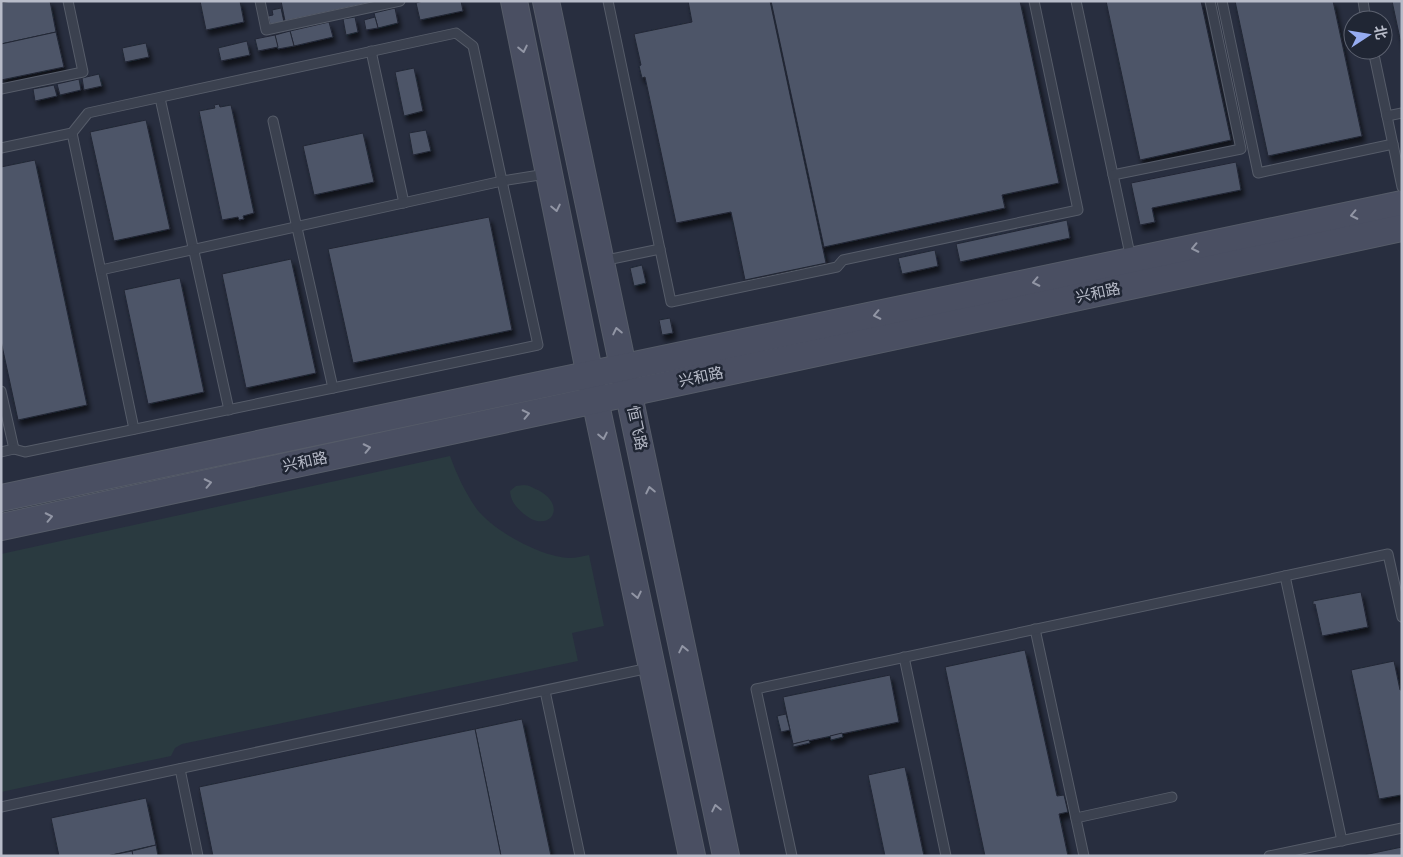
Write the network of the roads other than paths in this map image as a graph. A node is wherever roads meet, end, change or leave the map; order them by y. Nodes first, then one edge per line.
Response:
1 (68, 1) edge
2 (260, 1) edge
3 (400, 1) edge
4 (514, 1) edge
5 (546, 1) edge
6 (608, 1) edge
7 (1034, 1) edge
8 (1076, 1) edge
9 (1210, 1) edge
10 (1222, 1) edge
11 (371, 52) junction
12 (1375, 60) edge
13 (1, 89) edge
14 (160, 98) junction
15 (1402, 113) edge
16 (1387, 116) junction
17 (273, 121) dead end
18 (72, 133) junction
19 (1393, 144) junction
20 (1, 148) edge
21 (549, 173) junction
22 (1113, 175) junction
23 (502, 181) junction
24 (1402, 187) edge
25 (404, 203) junction
26 (1402, 204) edge
27 (296, 226) junction
28 (1402, 228) edge
29 (194, 249) junction
30 (660, 249) junction
31 (602, 261) junction
32 (1131, 262) junction
33 (101, 270) junction
34 (627, 380) junction
35 (333, 388) junction
36 (592, 388) junction
37 (1, 391) edge
38 (229, 410) junction
39 (134, 429) junction
40 (14, 449) junction
41 (1, 452) edge
42 (1, 498) edge
43 (1, 527) edge
44 (1285, 576) junction
45 (1402, 617) edge
46 (1035, 629) junction
47 (904, 657) junction
48 (652, 668) junction
49 (545, 691) junction
50 (180, 769) junction
51 (1172, 797) dead end
52 (1, 807) edge
53 (1076, 818) junction
54 (1402, 828) edge
55 (1342, 841) junction
56 (198, 856) edge
57 (580, 856) edge
58 (692, 856) edge
59 (726, 856) edge
60 (792, 856) edge
61 (946, 856) edge
62 (1084, 856) edge
63 (1269, 856) edge

1 - 13 lane
2 - 3 lane
4 -> 21 main road
5 - 31 main road, 恒飞路
6 - 30 lane
7 - 30 lane
8 - 22 lane
9 - 22 lane
10 - 19 lane
11 - 14 lane
11 - 23 lane
11 - 25 lane
12 - 16 lane
14 - 18 lane
14 - 29 lane
15 - 16 lane
16 - 19 lane
17 - 27 lane
18 - 20 lane
18 - 33 lane
19 - 24 lane
21 - 23 lane
21 -> 36 main road
22 - 32 lane
23 - 25 lane
23 - 35 lane
25 - 27 lane
26 -> 32 main road, 兴和路
27 - 29 lane
27 - 35 lane
28 - 34 main road, 兴和路
29 - 33 lane
29 - 38 lane
30 - 31 lane
34 -> 31 main road, 恒飞路
32 -> 34 main road, 兴和路
33 - 39 lane
34 - 36 main road, 兴和路
59 -> 34 main road, 恒飞路
35 - 38 lane
36 - 42 main road, 兴和路
43 -> 36 main road, 兴和路
36 -> 48 main road
37 - 40 lane
38 - 39 lane
39 - 40 lane
40 - 41 lane
44 - 45 lane
44 - 46 lane
44 - 55 lane
46 - 47 lane
46 - 53 lane
47 - 60 lane
47 - 61 lane
48 - 49 lane
48 - 58 main road
49 - 50 lane
49 - 57 lane
50 - 52 lane
50 - 56 lane
51 - 53 lane
53 - 62 lane
54 - 55 lane
55 - 63 lane

